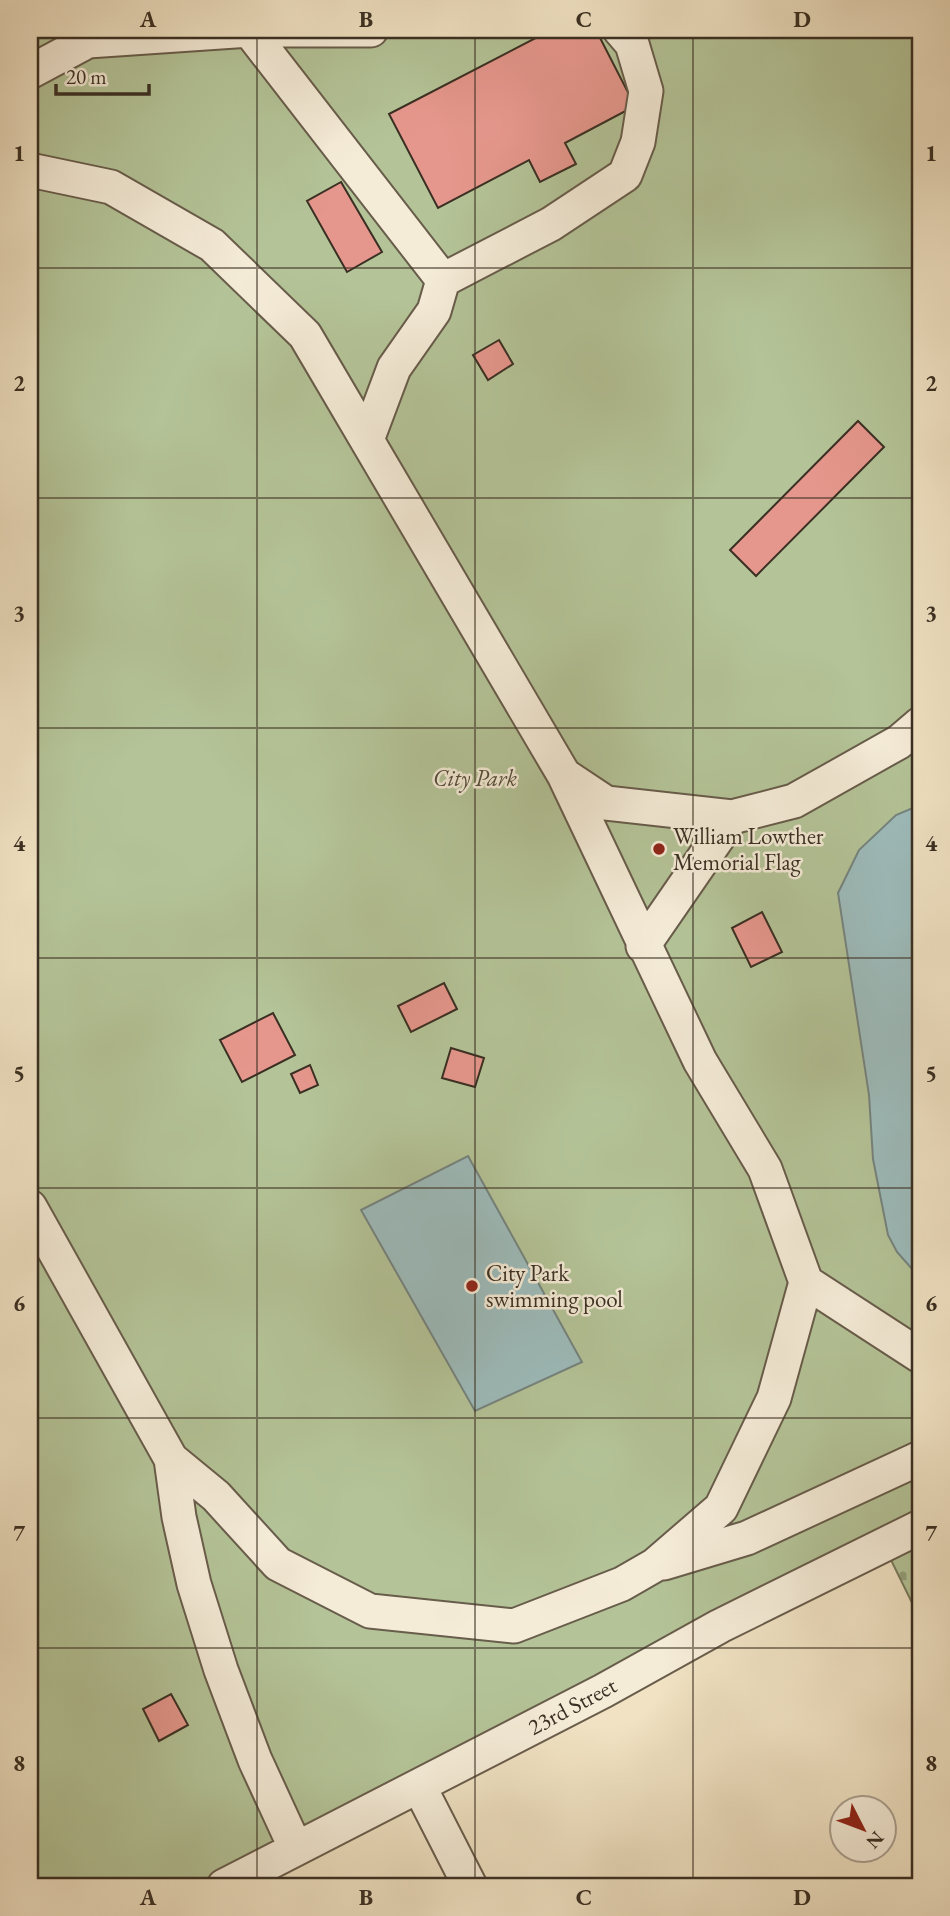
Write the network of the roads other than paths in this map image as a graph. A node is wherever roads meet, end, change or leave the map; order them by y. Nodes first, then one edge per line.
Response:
1 (250, 30) edge
2 (370, 30) edge
3 (620, 30) edge
4 (90, 35) edge
5 (30, 72) edge
6 (30, 170) edge
7 (443, 279) junction
8 (367, 440) junction
9 (920, 724) edge
10 (564, 775) junction
11 (732, 817) junction
12 (643, 946) junction
13 (30, 1207) edge
14 (806, 1282) junction
15 (920, 1356) edge
16 (920, 1458) edge
17 (171, 1459) junction
18 (920, 1527) edge
19 (655, 1565) junction
20 (419, 1786) junction
21 (296, 1849) junction
22 (224, 1886) edge
23 (470, 1886) edge

1 - 2 street
1 - 4 street
1 - 7 street
3 - 7 street
4 - 5 street
6 - 8 street
7 - 8 street
8 - 10 street
9 - 11 street
10 - 11 street
10 - 12 street
11 - 12 street
12 - 14 street
13 - 17 street
14 - 15 street
14 - 19 street
16 - 19 street
17 - 19 street
17 - 21 street
18 - 20 street, 23rd Street
20 - 21 street, 23rd Street
20 - 23 street
21 - 22 street, 23rd Street

